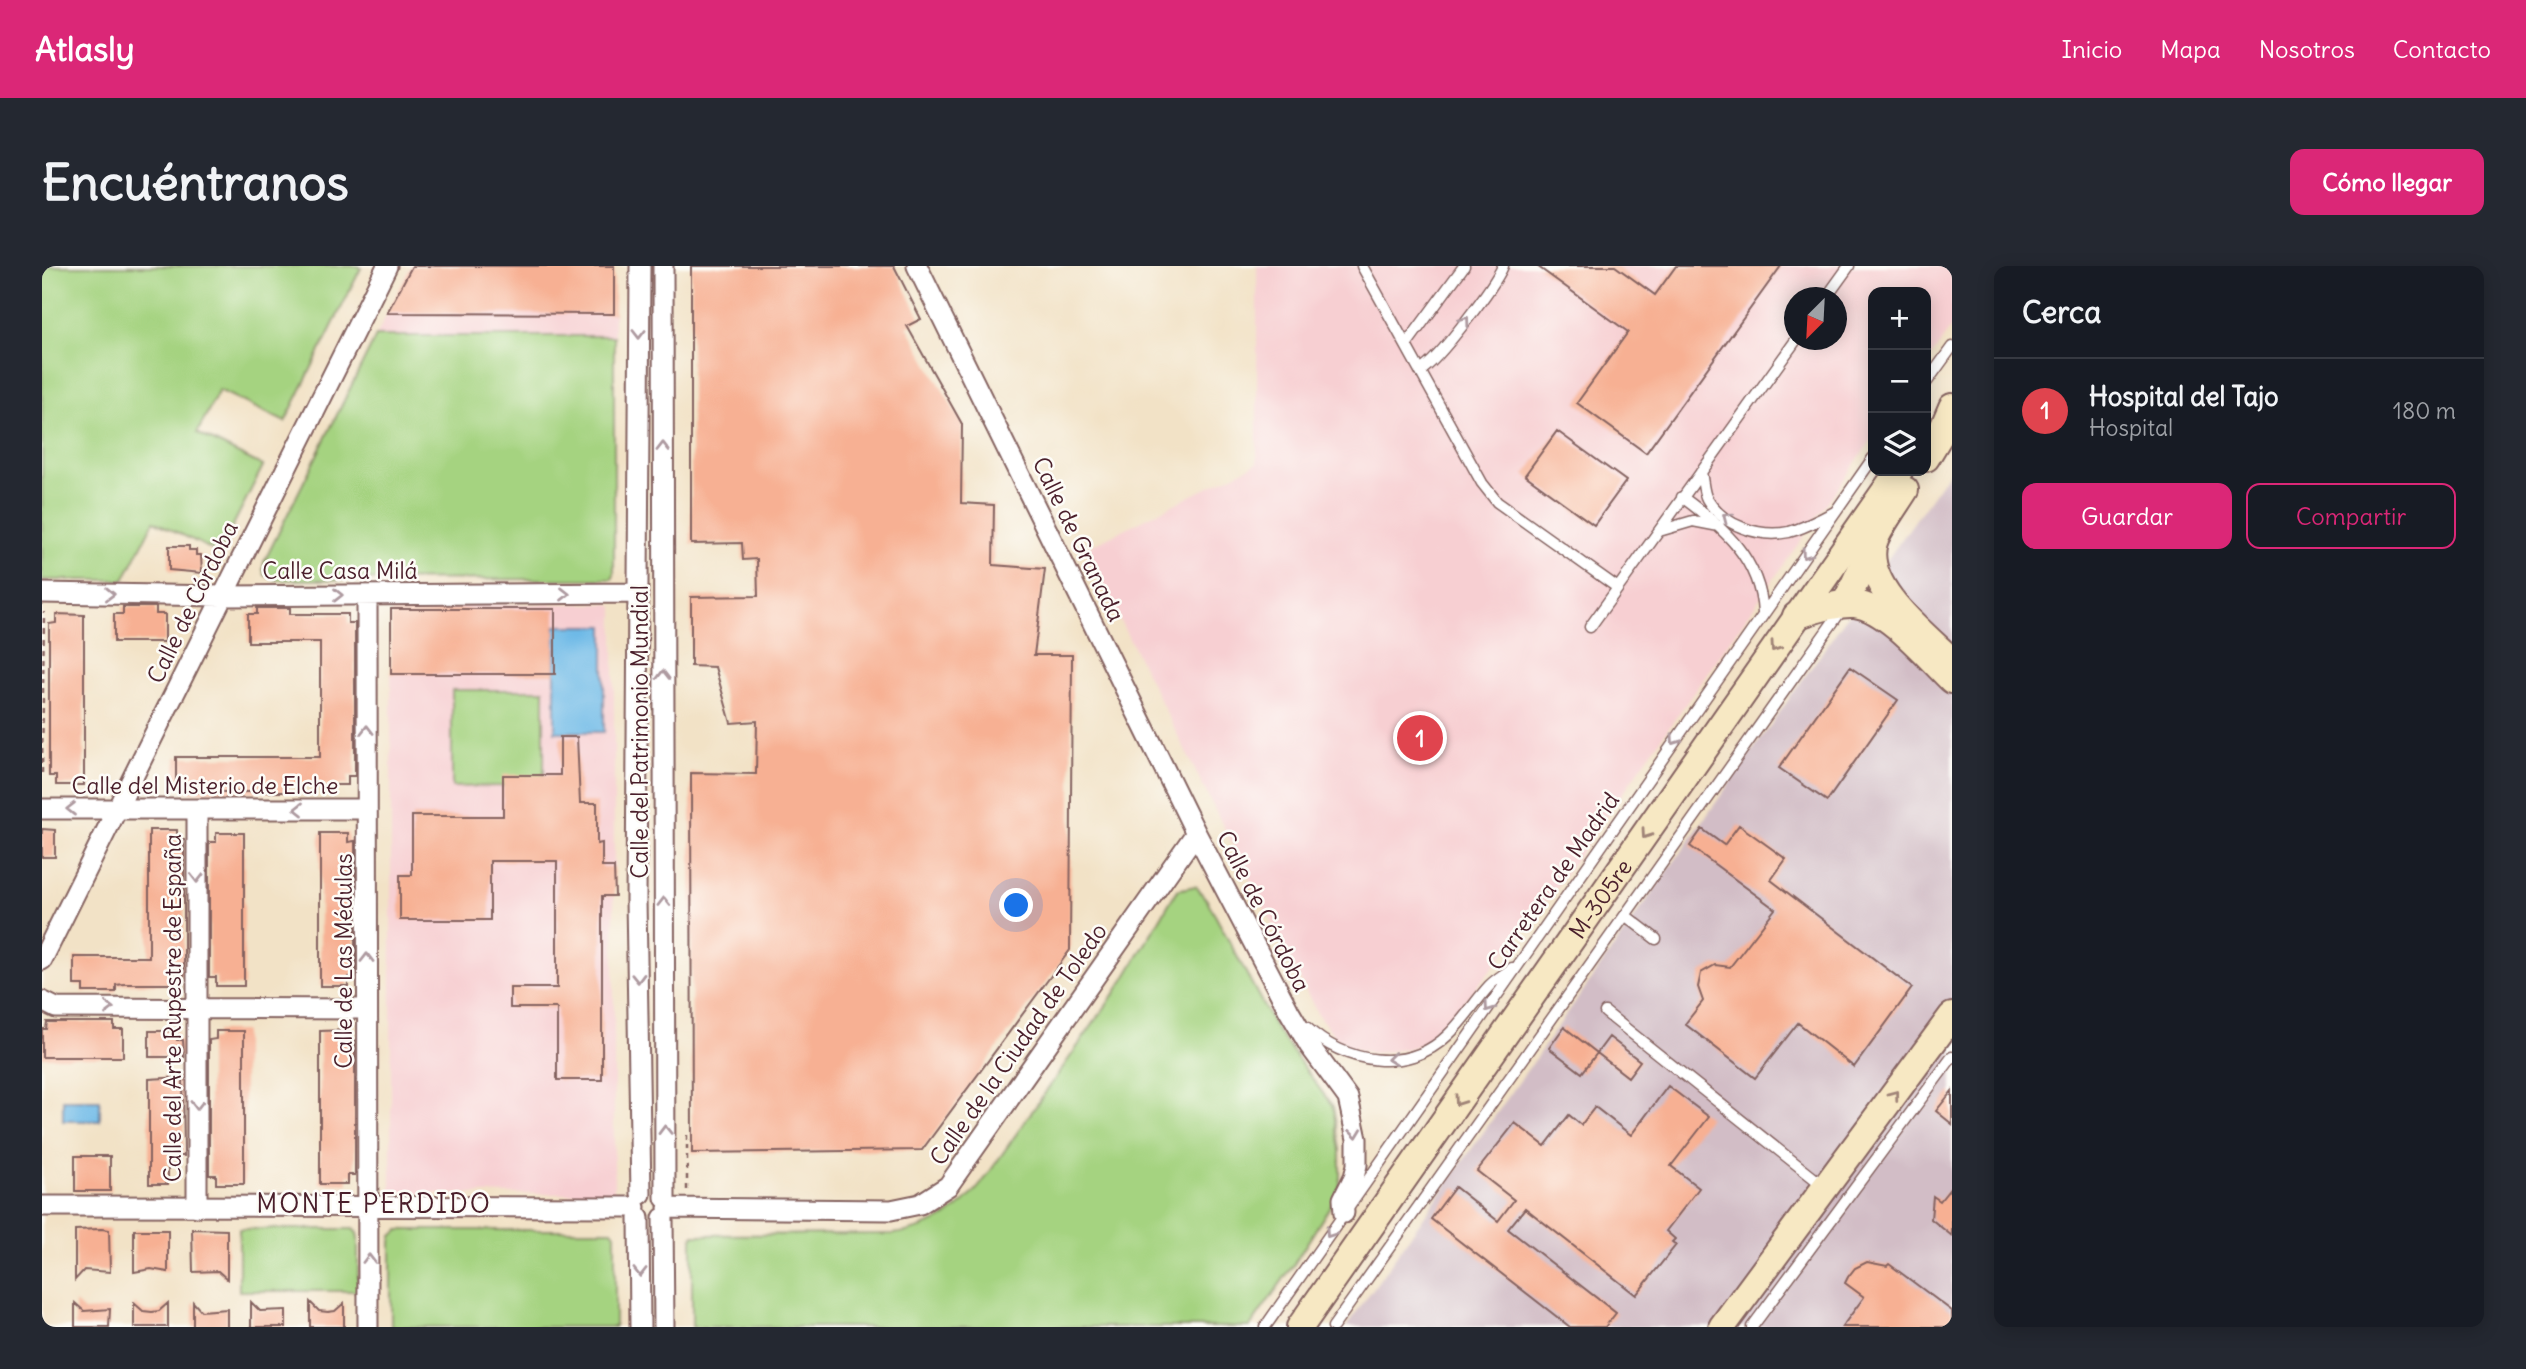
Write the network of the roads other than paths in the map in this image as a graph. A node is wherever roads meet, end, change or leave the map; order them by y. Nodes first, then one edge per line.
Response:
1 (387, 266) edge
2 (640, 266) edge
3 (663, 266) edge
4 (917, 266) edge
5 (1362, 266) edge
6 (1464, 266) edge
7 (1503, 266) edge
8 (1844, 267) edge
9 (1832, 287) edge
10 (1406, 345) junction
11 (1952, 347) edge
12 (1789, 350) edge
13 (1420, 371) junction
14 (1931, 376) edge
15 (1952, 395) edge
16 (1952, 407) edge
17 (1931, 425) edge
18 (1931, 450) edge
19 (1868, 465) edge
20 (1701, 472) junction
21 (1895, 476) edge
22 (1914, 476) edge
23 (1682, 497) junction
24 (1835, 512) junction
25 (1720, 527) junction
26 (1659, 531) junction
27 (1874, 542) junction
28 (1618, 588) junction
29 (638, 593) junction
30 (367, 595) junction
31 (222, 596) junction
32 (43, 597) edge
33 (1845, 604) junction
34 (1763, 613) junction
35 (1796, 616) junction
36 (1590, 627) dead end
37 (1952, 661) edge
38 (1952, 680) edge
39 (42, 809) edge
40 (367, 809) junction
41 (117, 810) junction
42 (197, 810) junction
43 (1196, 833) junction
44 (1626, 916) junction
45 (1656, 939) dead end
46 (42, 960) edge
47 (1520, 962) junction
48 (42, 1001) edge
49 (197, 1008) junction
50 (367, 1009) junction
51 (1289, 1011) junction
52 (1605, 1012) dead end
53 (1952, 1016) edge
54 (1952, 1057) edge
55 (1876, 1140) junction
56 (1825, 1188) junction
57 (42, 1206) edge
58 (638, 1206) junction
59 (197, 1207) junction
60 (369, 1207) junction
61 (665, 1208) junction
62 (1344, 1213) junction
63 (1803, 1239) junction
64 (1757, 1300) junction
65 (368, 1327) edge
66 (640, 1327) edge
67 (664, 1327) edge
68 (1265, 1327) edge
69 (1300, 1327) edge
70 (1333, 1327) edge
71 (1722, 1327) edge
72 (1752, 1327) edge

1 - 31 street, Calle de Córdoba
2 -> 29 street, Calle del Patrimonio Mundial
61 -> 3 street, Calle del Patrimonio Mundial
4 - 43 street, Calle de Granada
5 - 10 lane
6 - 10 lane
13 -> 7 lane
8 - 9 lane
10 - 13 lane
11 - 14 lane
12 - 20 lane
13 - 28 lane
15 - 17 main road
16 - 18 main road
19 - 24 lane, Carretera de Madrid
20 - 23 lane
24 -> 20 lane
21 - 35 main road, M-305re
22 - 27 main road
23 - 25 lane
23 - 26 lane
24 -> 34 lane, Carretera de Madrid
25 - 26 lane
25 - 34 lane
26 - 28 lane
27 - 33 main road
27 - 37 main road
28 - 36 lane
30 -> 29 street, Calle Casa Milá
29 -> 58 street, Calle del Patrimonio Mundial
31 -> 30 street, Calle Casa Milá
40 -> 30 street, Calle de Las Médulas
32 -> 31 street, Calle Casa Milá
31 - 41 street, Calle de Córdoba
33 - 35 main road
33 - 38 main road
33 - 44 lane
34 -> 47 lane, Carretera de Madrid
35 -> 69 main road, M-305re
41 -> 39 street, Calle del Misterio de Elche
40 -> 42 street, Calle del Misterio de Elche
50 -> 40 street, Calle de Las Médulas
41 - 42 street, Calle del Misterio de Elche
41 - 46 street, Calle de Córdoba
42 -> 49 street, Calle del Arte Rupestre de España
43 - 51 street, Calle de Córdoba
43 - 61 street, Calle de la Ciudad de Toledo
44 - 45 lane
44 - 70 lane
47 -> 51 lane, Calle de Córdoba
47 -> 62 lane, Carretera de Madrid
48 -> 49 street
49 - 50 street
49 -> 59 street, Calle del Arte Rupestre de España
50 - 60 street, Calle de Las Médulas
51 -> 62 street, Calle de Córdoba
52 - 56 lane
55 -> 53 main road
54 - 55 lane
55 - 56 main road
55 - 63 lane
56 - 63 main road
57 - 59 street
58 - 60 street
58 - 61 street
58 - 61 street
58 -> 66 street, Calle del Patrimonio Mundial
59 - 60 street
65 -> 60 street, Calle de Las Médulas
61 - 67 street, Calle del Patrimonio Mundial
62 -> 68 lane, Carretera de Madrid
63 - 64 main road
64 - 71 main road
64 - 72 lane

